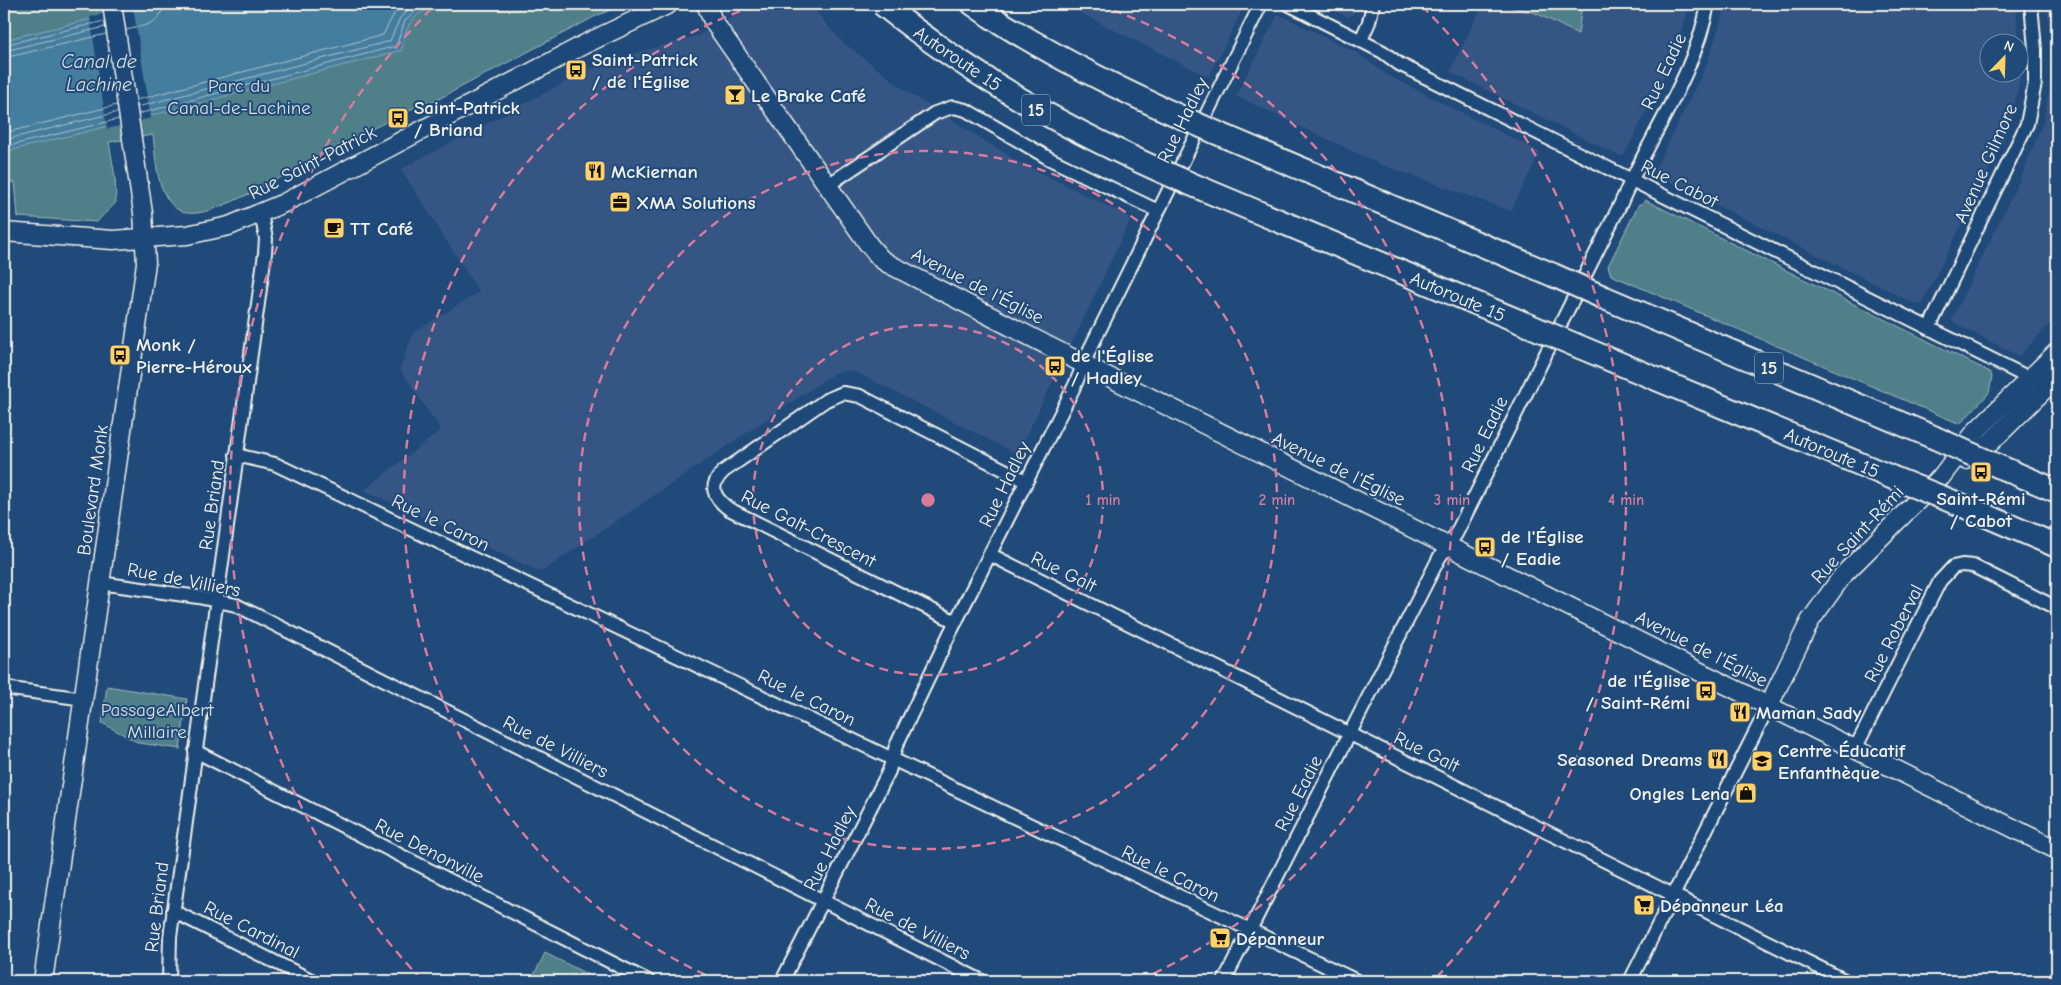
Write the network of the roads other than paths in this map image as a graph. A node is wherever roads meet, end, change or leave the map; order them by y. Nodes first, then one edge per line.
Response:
1 (112, 4) edge
2 (669, 4) edge
3 (706, 4) edge
4 (882, 4) edge
5 (972, 4) edge
6 (1261, 4) edge
7 (1288, 4) edge
8 (1373, 4) edge
9 (1708, 4) edge
10 (2031, 4) edge
11 (1361, 40) junction
12 (1631, 180) junction
13 (828, 185) junction
14 (1158, 212) junction
15 (261, 213) junction
16 (4, 232) edge
17 (144, 238) junction
18 (1929, 328) junction
19 (2057, 352) edge
20 (1084, 363) junction
21 (2030, 378) junction
22 (2054, 385) edge
23 (236, 455) junction
24 (1941, 477) junction
25 (1026, 481) junction
26 (2057, 491) edge
27 (1448, 545) junction
28 (2057, 546) edge
29 (990, 555) junction
30 (100, 583) junction
31 (216, 601) junction
32 (2057, 608) edge
33 (956, 622) junction
34 (4, 688) edge
35 (84, 699) junction
36 (1769, 705) junction
37 (1349, 733) junction
38 (1855, 749) junction
39 (195, 751) junction
40 (892, 759) junction
41 (2057, 850) edge
42 (1674, 895) junction
43 (823, 901) junction
44 (173, 911) junction
45 (1250, 931) junction
46 (43, 981) edge
47 (168, 981) edge
48 (313, 981) edge
49 (648, 981) edge
50 (782, 981) edge
51 (982, 981) edge
52 (1224, 981) edge
53 (1357, 981) edge
54 (1630, 981) edge
55 (1846, 981) edge

1 - 17 main road, Boulevard Monk
2 - 15 main road, Rue Saint-Patrick
3 - 13 main road, Avenue de l'Église
4 - 28 highway, Autoroute 15 / 15, bridge
5 - 26 highway, 15, bridge
6 - 14 street, Rue Hadley
7 - 11 street, Rue Cabot
8 - 11 street
9 - 12 street, Rue Eadie
10 - 18 street, Avenue Gilmore
11 - 12 street, Rue Cabot
12 - 18 street, Rue Cabot
12 - 27 street, Rue Eadie
13 - 14 street
13 - 20 main road, Avenue de l'Église
14 - 20 street, Rue Hadley
15 - 17 main road, Rue Saint-Patrick
15 - 23 street, Rue Briand
16 - 17 main road, Rue Saint-Patrick
17 - 30 main road, Boulevard Monk
18 - 21 street, Rue Cabot
19 - 21 main road, Rue Saint-Rémi
20 - 25 street, Rue Hadley
20 - 27 main road, Avenue de l'Église
21 - 22 street, Rue Cabot
21 - 24 main road, Rue Saint-Rémi
22 - 24 main road, Rue Saint-Rémi
23 - 31 street, Rue Briand
23 - 40 street, Rue le Caron
24 - 36 main road, Rue Saint-Rémi
25 - 29 street, Rue Hadley
25 - 33 street, Rue Galt-Crescent
27 - 36 main road, Avenue de l'Église
27 - 37 street, Rue Eadie
29 - 33 street, Rue Hadley
29 - 37 street, Rue Galt
30 - 31 street, Rue de Villiers
30 - 35 main road, Boulevard Monk
31 - 39 street, Rue Briand
31 - 43 street, Rue de Villiers
32 - 38 street, Rue Roberval
33 - 40 street, Rue Hadley
34 - 35 street
35 - 46 main road, Boulevard Monk
36 - 38 main road, Avenue de l'Église
36 - 42 street
37 - 42 street, Rue Galt
37 - 45 street, Rue Eadie
38 - 41 main road, Avenue de l'Église
39 - 44 street, Rue Briand
39 - 49 street, Rue Denonville
40 - 43 street, Rue Hadley
40 - 45 street, Rue le Caron
42 - 54 street
42 - 55 street, Rue Galt
43 - 50 street, Rue Hadley
43 - 51 street, Rue de Villiers
44 - 47 street, Rue Briand
44 - 48 street, Rue Cardinal
45 - 52 street, Rue Eadie
45 - 53 street, Rue le Caron

